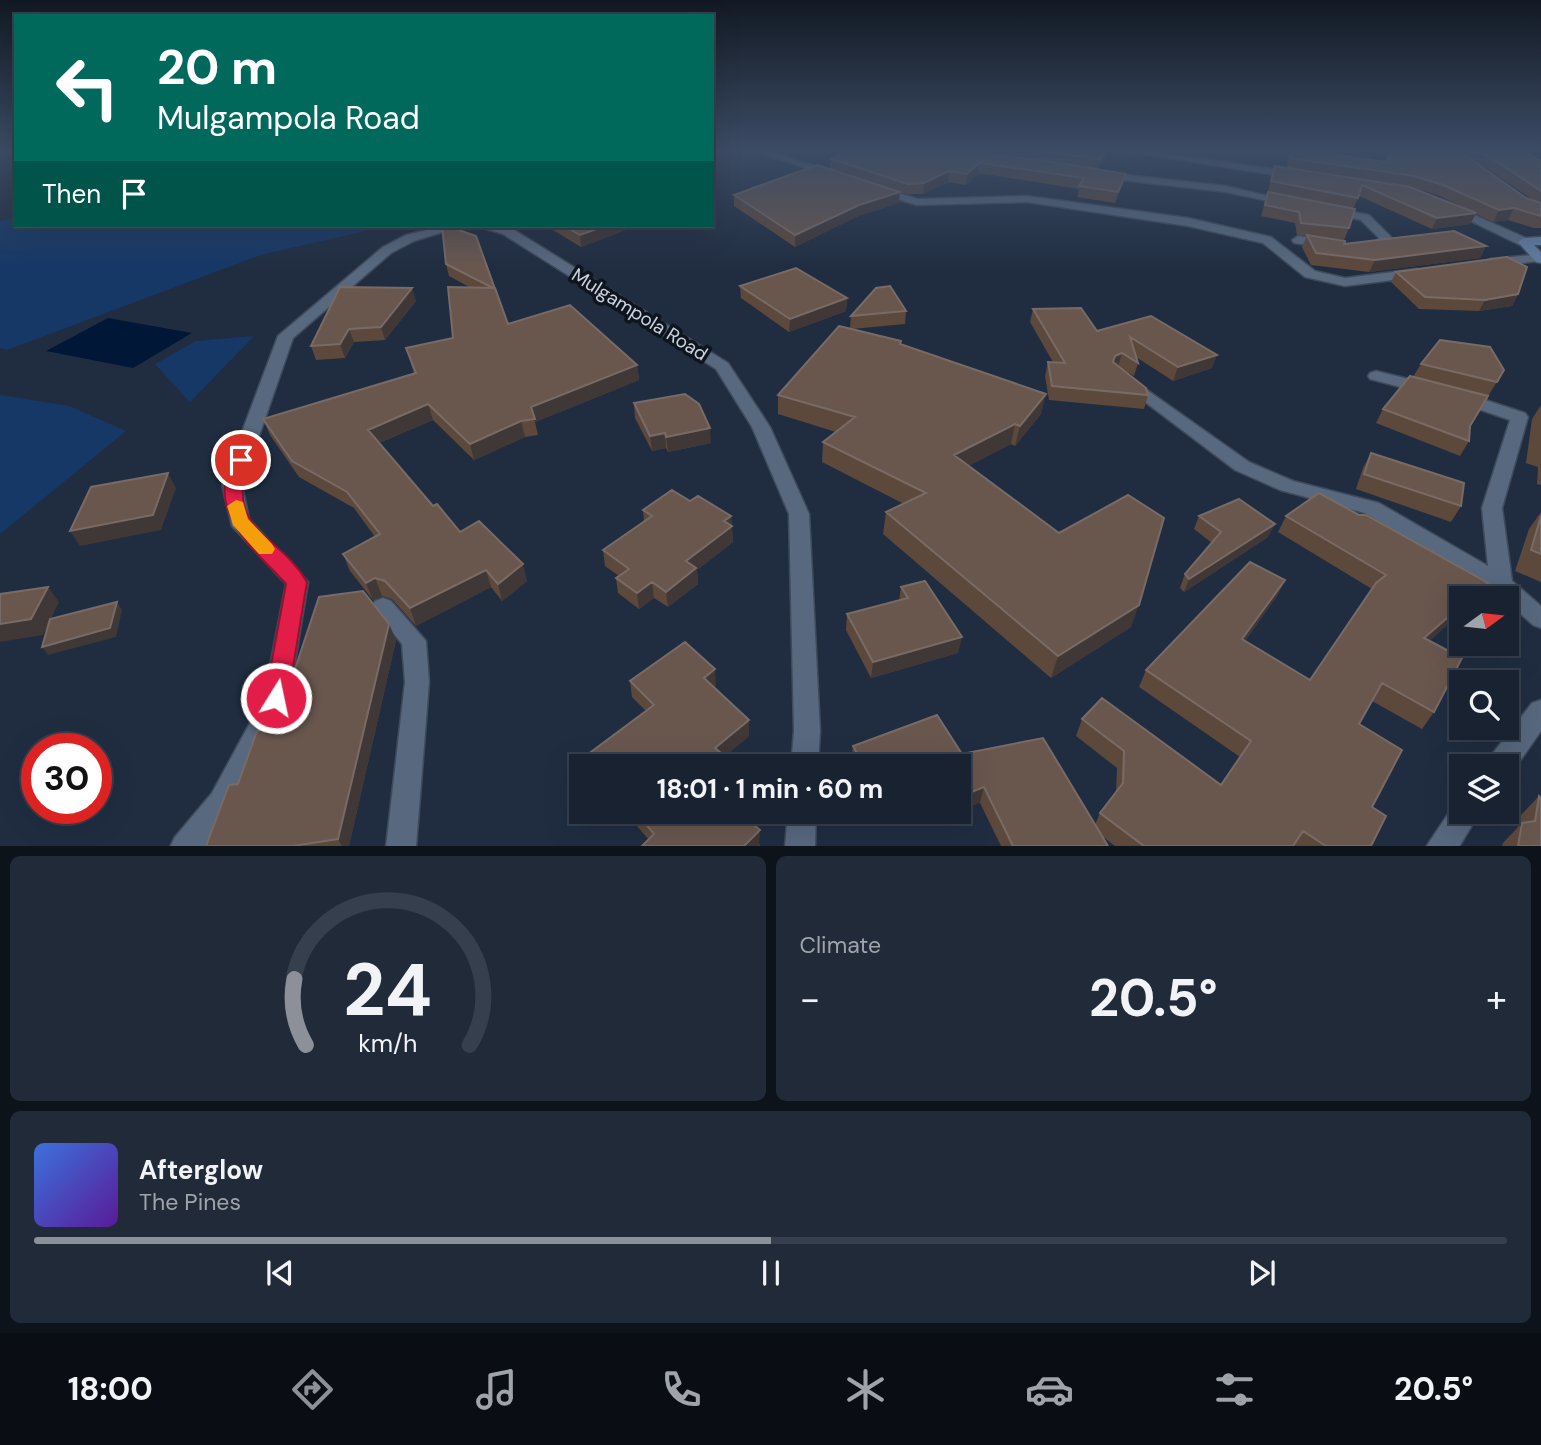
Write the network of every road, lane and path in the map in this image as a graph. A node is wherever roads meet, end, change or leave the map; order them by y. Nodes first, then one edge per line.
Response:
1 (878, 189) edge
2 (1228, 189) edge
3 (1301, 205) edge
4 (1444, 205) edge
5 (1314, 207) edge
6 (441, 228) edge
7 (493, 228) edge
8 (1298, 240) dead end
9 (1541, 241) edge
10 (1524, 242) junction
11 (1540, 258) edge
12 (1476, 265) edge
13 (1436, 270) edge
14 (1119, 374) edge
15 (1376, 376) dead end
16 (1501, 584) junction
17 (383, 607) dead end
18 (1541, 619) edge
19 (1541, 711) edge
20 (806, 754) edge
21 (1509, 754) edge
22 (801, 824) edge
23 (1457, 824) edge
24 (185, 846) edge
25 (401, 846) edge
26 (800, 846) edge
27 (1441, 846) edge

1 - 13 street
2 - 3 street
4 - 10 street
5 - 8 street
6 - 24 street
7 - 20 street, Mulgampola Road
9 - 10 street
10 - 11 street
11 - 12 street
14 - 16 street
15 - 16 street
16 - 18 street
17 - 25 street
19 - 21 street
22 - 26 street
23 - 27 street

